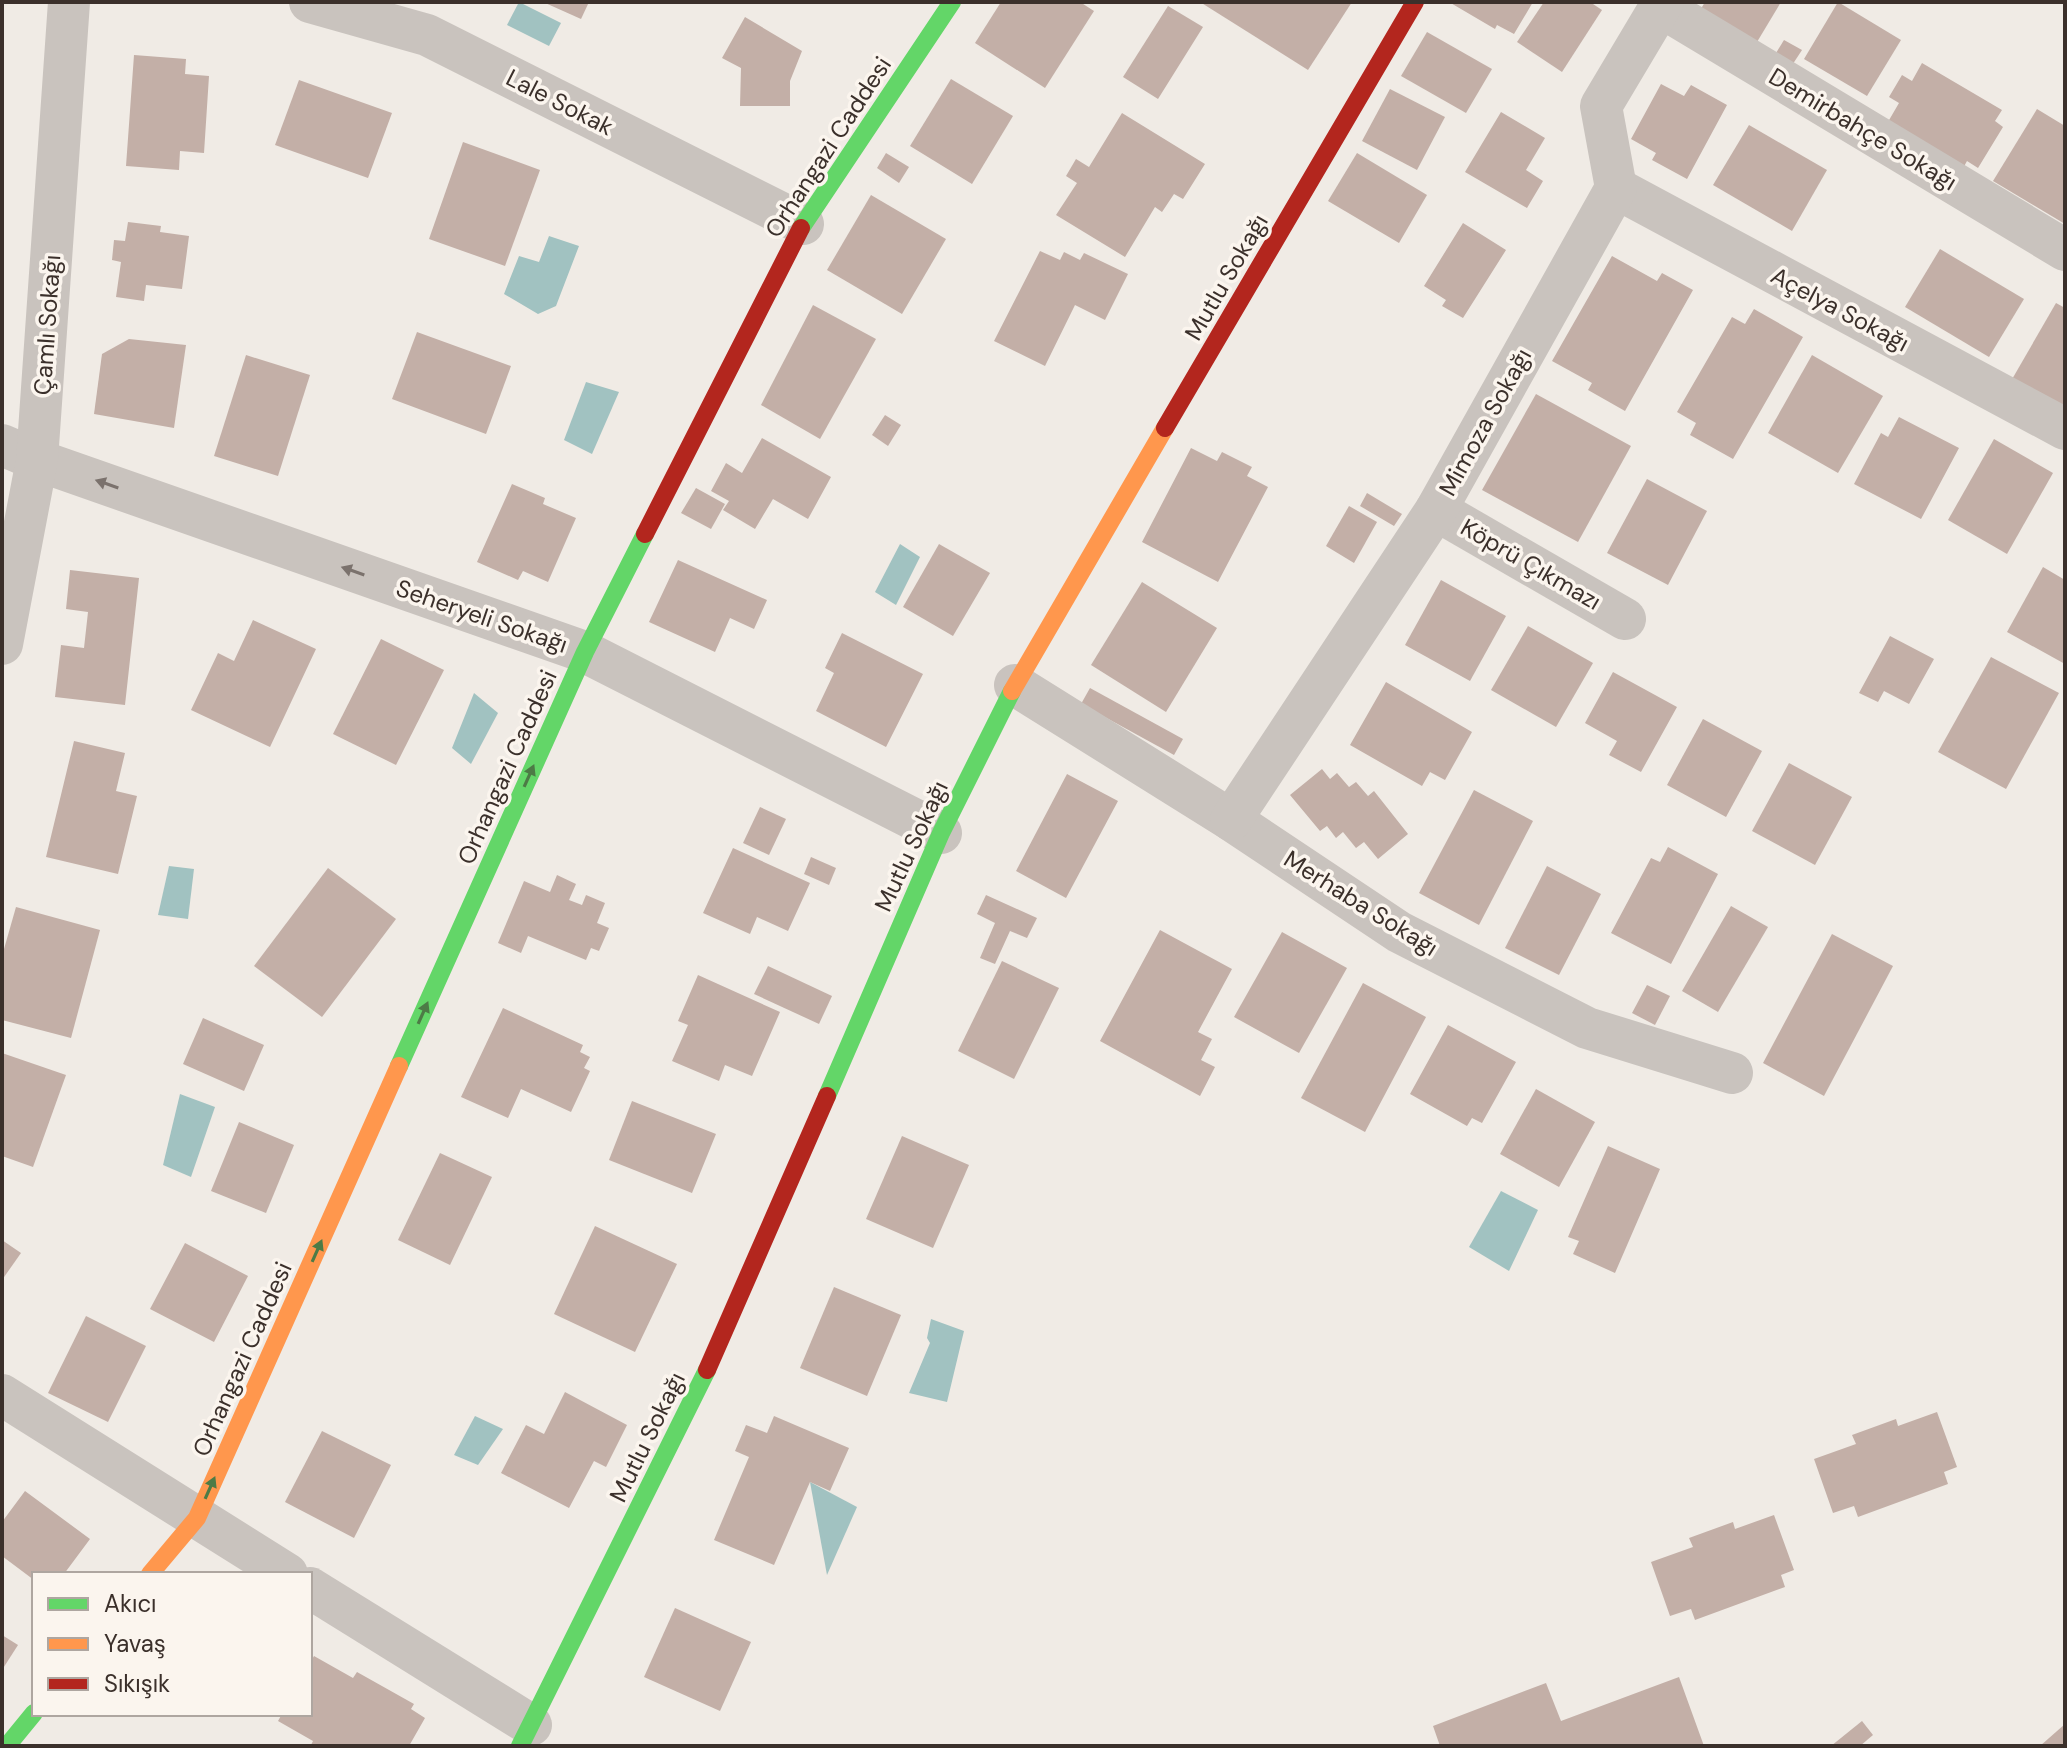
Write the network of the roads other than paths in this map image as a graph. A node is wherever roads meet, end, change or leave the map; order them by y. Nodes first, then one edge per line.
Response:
1 (69, 2) edge
2 (310, 2) edge
3 (952, 2) edge
4 (1415, 2) edge
5 (1662, 4) edge
6 (433, 18) edge
7 (1616, 188) junction
8 (803, 224) junction
9 (2065, 250) edge
10 (2065, 429) edge
11 (20, 452) edge
12 (1436, 510) junction
13 (1625, 619) dead end
14 (2, 644) edge
15 (585, 652) junction
16 (1015, 685) junction
17 (1231, 820) junction
18 (941, 833) junction
19 (1732, 1073) dead end
20 (2, 1395) edge
21 (197, 1518) junction
22 (152, 1572) edge
23 (284, 1572) edge
24 (312, 1589) edge
25 (32, 1715) edge
26 (525, 1736) edge
27 (7, 1746) edge

1 - 11 street, Çamlı Sokağı
2 - 6 street, Lale Sokak
3 - 8 street, Orhangazi Caddesi
4 - 16 street, Mutlu Sokağı
5 - 7 street
5 - 9 street, Demirbahçe Sokağı
6 - 8 street, Lale Sokak
7 - 10 street, Açelya Sokağı
7 - 12 street, Mimoza Sokağı
8 - 15 street, Orhangazi Caddesi
11 - 14 street, Çamlı Sokağı
15 -> 11 street, Seheryeli Sokağı
12 - 13 street, Köprü Çıkmazı
12 - 17 street, Mimoza Sokağı
15 - 18 street, Seheryeli Sokağı
21 -> 15 street, Orhangazi Caddesi
16 - 17 street, Merhaba Sokağı
16 - 18 street, Mutlu Sokağı
17 - 19 street, Merhaba Sokağı
18 - 26 street, Mutlu Sokağı
20 - 21 street
21 - 22 street, Orhangazi Caddesi
21 - 23 street
24 - 26 street
25 - 27 street

